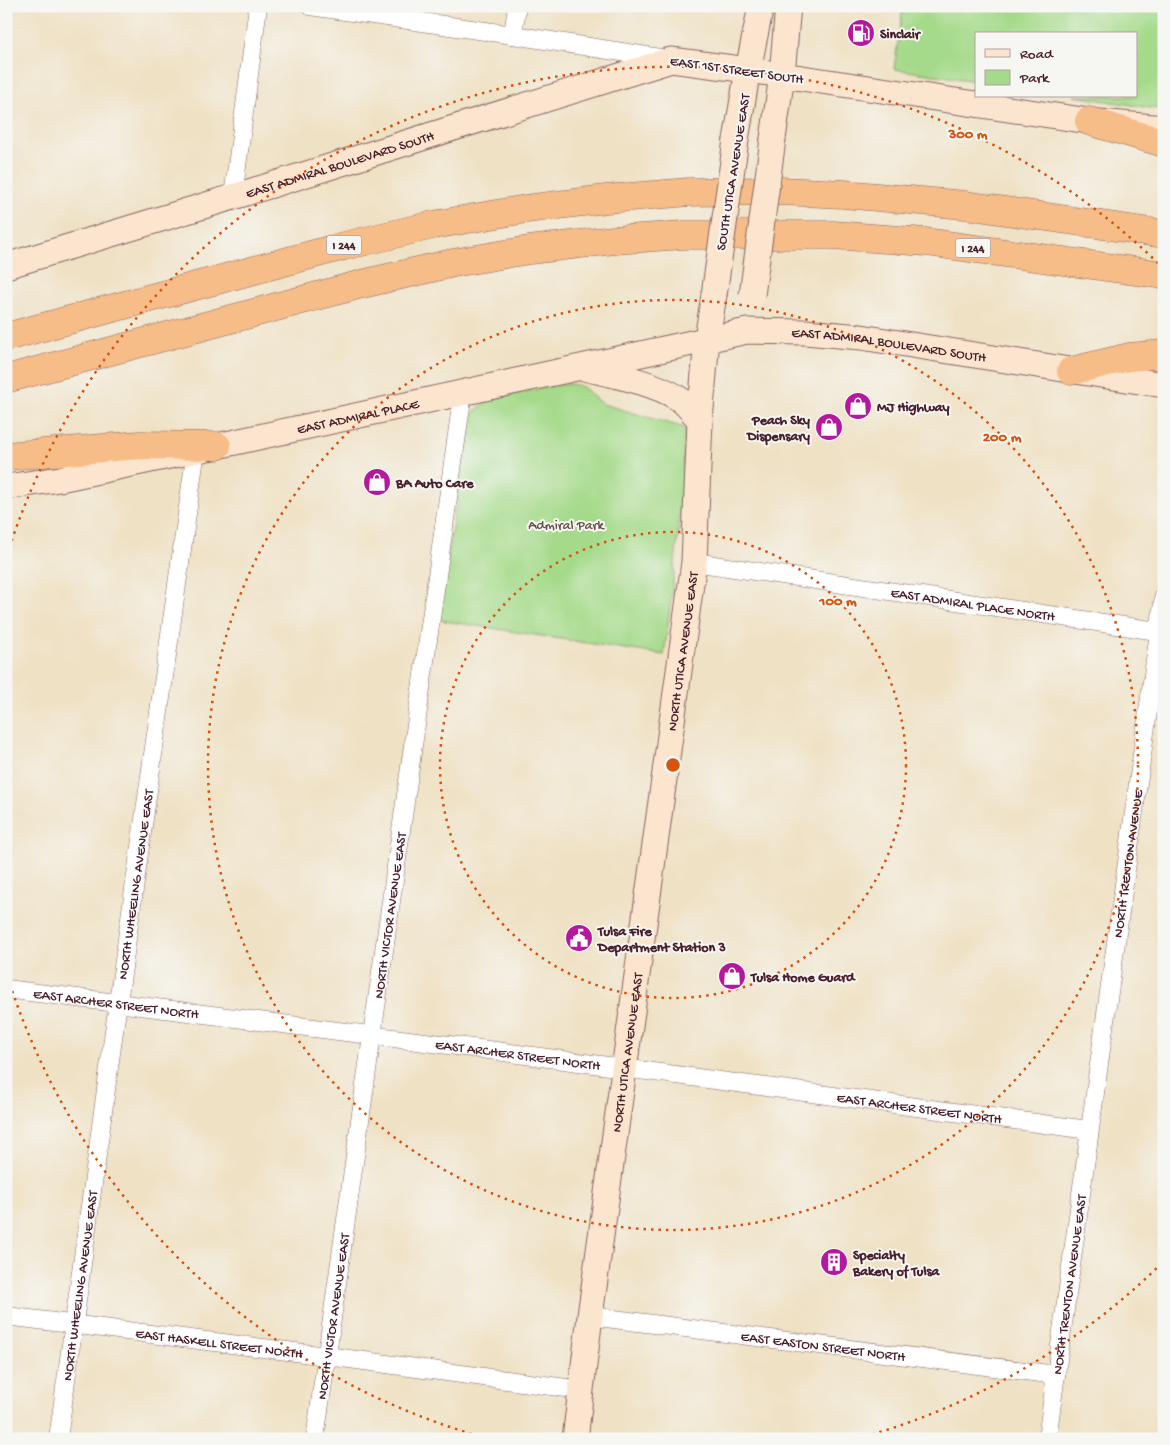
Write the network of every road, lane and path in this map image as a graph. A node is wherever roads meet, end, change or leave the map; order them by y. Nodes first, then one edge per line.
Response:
1 (258, 6) edge
2 (310, 6) edge
3 (517, 6) edge
4 (761, 6) edge
5 (788, 6) edge
6 (513, 34) junction
7 (671, 60) junction
8 (748, 70) junction
9 (782, 75) junction
10 (1089, 121) junction
11 (1164, 128) edge
12 (1164, 143) edge
13 (233, 197) junction
14 (1164, 234) edge
15 (6, 266) edge
16 (1164, 275) edge
17 (747, 331) junction
18 (6, 337) edge
19 (707, 338) junction
20 (1164, 354) edge
21 (580, 367) junction
22 (1071, 371) junction
23 (6, 379) edge
24 (1164, 385) edge
25 (463, 392) junction
26 (700, 420) junction
27 (207, 448) junction
28 (6, 456) edge
29 (6, 487) edge
30 (694, 562) junction
31 (1164, 596) edge
32 (1161, 632) edge
33 (6, 989) edge
34 (118, 1004) junction
35 (372, 1036) junction
36 (624, 1069) junction
37 (1089, 1130) junction
38 (6, 1316) edge
39 (590, 1316) junction
40 (74, 1325) junction
41 (327, 1356) junction
42 (1056, 1375) junction
43 (581, 1390) junction
44 (58, 1439) edge
45 (315, 1439) edge
46 (575, 1439) edge
47 (1047, 1439) edge

1 - 13 street
2 - 6 street, EAST 1ST STREET SOUTH
3 - 6 street
4 - 8 main road, SOUTH UTICA AVENUE EAST
5 - 9 main road
6 - 7 street, EAST 1ST STREET SOUTH
7 - 8 main road, EAST 1ST STREET SOUTH
7 - 13 main road, EAST ADMIRAL BOULEVARD SOUTH
8 - 9 main road, EAST 1ST STREET SOUTH
8 - 19 main road, SOUTH UTICA AVENUE EAST, bridge
9 - 10 main road, EAST 1ST STREET SOUTH
9 - 17 main road, bridge
10 - 11 main road, EAST 1ST STREET SOUTH
10 - 12 highway
13 - 15 main road, EAST ADMIRAL BOULEVARD SOUTH
14 - 18 highway, I 244
16 - 23 highway, I 244
17 - 19 main road, EAST ADMIRAL BOULEVARD SOUTH
17 - 22 main road, EAST ADMIRAL BOULEVARD SOUTH
19 - 21 main road, EAST ADMIRAL PLACE
19 - 26 main road, NORTH UTICA AVENUE EAST
20 - 22 highway
21 - 25 main road, EAST ADMIRAL PLACE
21 - 26 main road
22 - 24 main road, EAST ADMIRAL BOULEVARD SOUTH
25 - 27 main road, EAST ADMIRAL PLACE
25 - 35 street, NORTH VICTOR AVENUE EAST
26 - 30 main road, NORTH UTICA AVENUE EAST
27 - 28 highway
27 - 29 main road, EAST ADMIRAL PLACE
27 - 34 street, NORTH WHEELING AVENUE EAST
30 - 32 street, EAST ADMIRAL PLACE NORTH
30 - 36 main road, NORTH UTICA AVENUE EAST
31 - 32 street, NORTH TRENTON AVENUE
32 - 37 street, NORTH TRENTON AVENUE
33 - 34 street, EAST ARCHER STREET NORTH
34 - 35 street, EAST ARCHER STREET NORTH
34 - 40 street, NORTH WHEELING AVENUE EAST
35 - 36 street, EAST ARCHER STREET NORTH
35 - 41 street, NORTH VICTOR AVENUE EAST
36 - 37 street, EAST ARCHER STREET NORTH
36 - 39 main road, NORTH UTICA AVENUE EAST
37 - 42 street, NORTH TRENTON AVENUE EAST
38 - 40 street, EAST HASKELL STREET NORTH
39 - 42 street, EAST EASTON STREET NORTH
39 - 43 main road, NORTH UTICA AVENUE EAST
40 - 41 street, EAST HASKELL STREET NORTH
40 - 44 street, NORTH WHEELING AVENUE EAST
41 - 43 street, EAST HASKELL STREET NORTH
41 - 45 street, NORTH VICTOR AVENUE EAST
42 - 47 street, NORTH TRENTON AVENUE EAST
43 - 46 main road, NORTH UTICA AVENUE EAST

